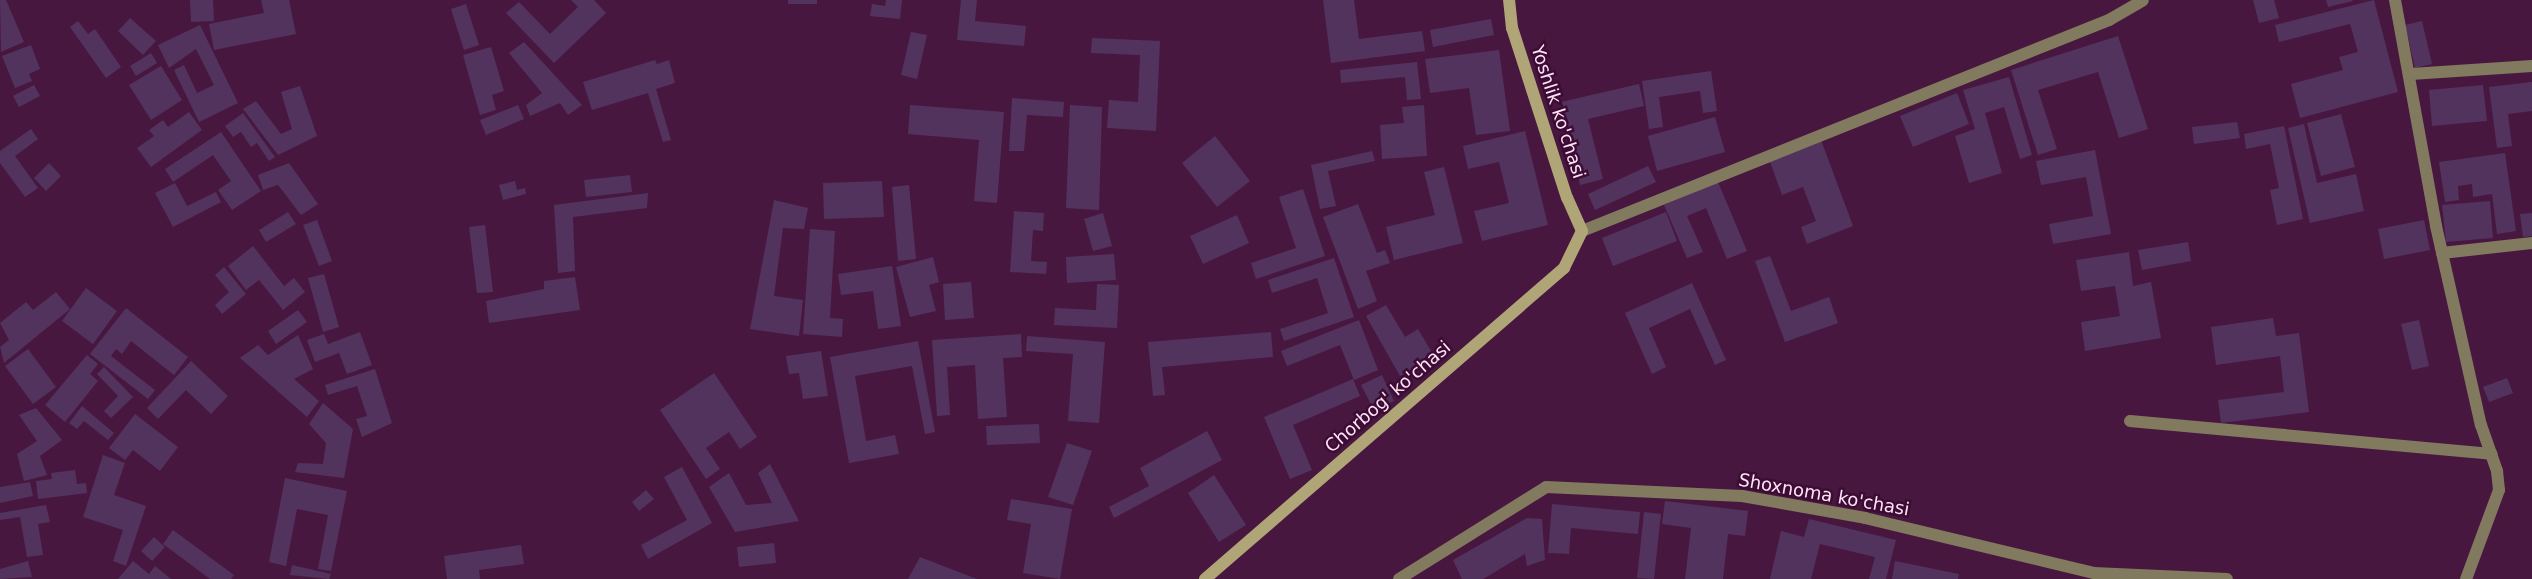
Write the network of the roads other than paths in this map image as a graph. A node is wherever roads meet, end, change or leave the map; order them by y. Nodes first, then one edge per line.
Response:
1 (1509, 0) edge
2 (2143, 0) edge
3 (2395, 0) edge
4 (2532, 66) edge
5 (2411, 74) junction
6 (1582, 231) junction
7 (2532, 243) edge
8 (2442, 253) junction
9 (2130, 422) dead end
10 (2491, 454) junction
11 (1205, 579) edge
12 (1399, 579) edge
13 (2227, 579) edge
14 (2466, 579) edge

1 - 6 street, Yoshlik ko'chasi
2 - 6 street
3 - 5 street
4 - 5 street
5 - 8 street
6 - 11 street, Chorbog' ko'chasi
7 - 8 street
8 - 10 street
9 - 10 street
10 - 14 street
12 - 13 street, Shoxnoma ko'chasi

